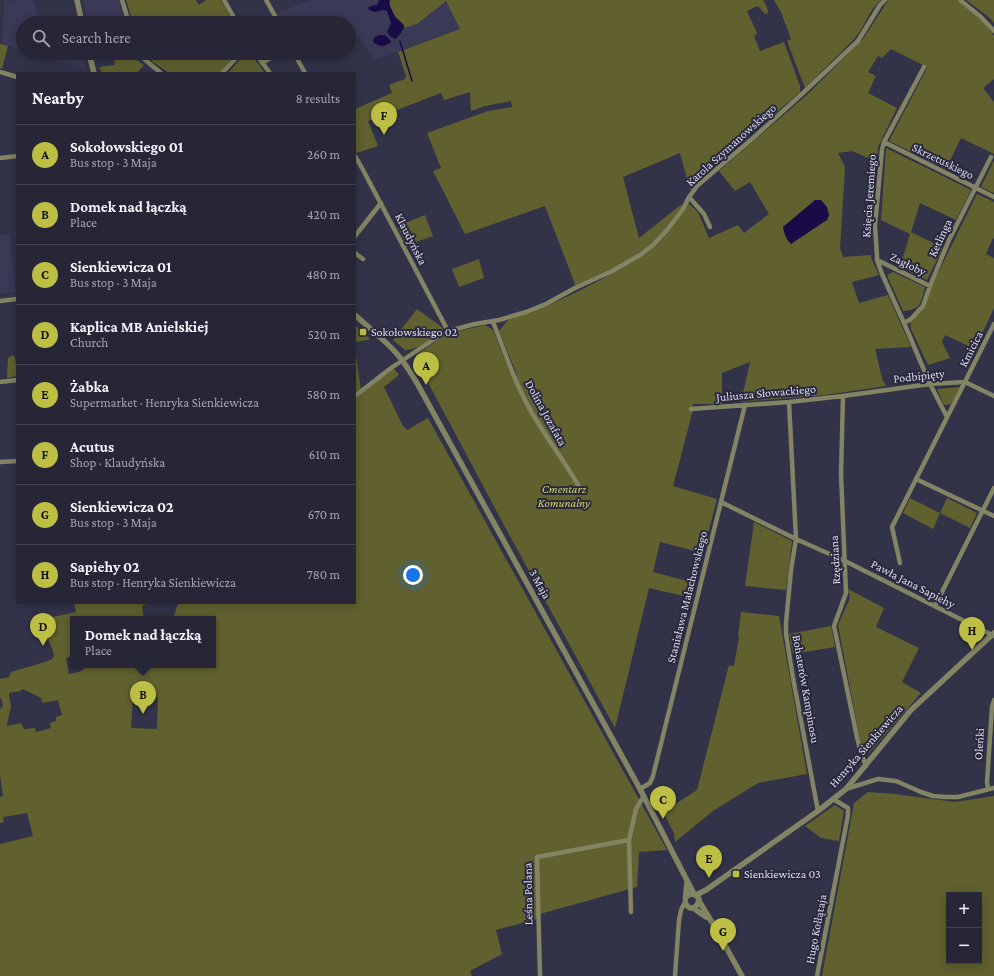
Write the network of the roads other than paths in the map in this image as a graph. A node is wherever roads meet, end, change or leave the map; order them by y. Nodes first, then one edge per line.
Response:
1 (77, 0) edge
2 (122, 0) edge
3 (224, 0) edge
4 (266, 0) edge
5 (885, 0) edge
6 (960, 0) edge
7 (80, 16) edge
8 (127, 16) edge
9 (233, 16) edge
10 (275, 16) edge
11 (994, 30) edge
12 (91, 60) edge
13 (145, 60) edge
14 (234, 60) edge
15 (260, 60) edge
16 (267, 60) edge
17 (298, 60) edge
18 (262, 63) junction
19 (924, 67) dead end
20 (0, 72) edge
21 (96, 72) edge
22 (160, 72) edge
23 (223, 72) edge
24 (269, 72) edge
25 (304, 72) edge
26 (16, 77) edge
27 (884, 142) junction
28 (16, 156) edge
29 (991, 157) dead end
30 (0, 158) edge
31 (356, 158) edge
32 (976, 188) junction
33 (689, 197) junction
34 (994, 197) edge
35 (381, 203) junction
36 (710, 227) dead end
37 (356, 235) edge
38 (356, 254) edge
39 (363, 259) dead end
40 (877, 260) junction
41 (930, 286) junction
42 (16, 299) edge
43 (0, 301) edge
44 (356, 316) edge
45 (493, 322) junction
46 (904, 323) junction
47 (994, 324) edge
48 (448, 331) junction
49 (402, 361) junction
50 (16, 380) edge
51 (0, 382) edge
52 (965, 382) junction
53 (930, 384) junction
54 (356, 395) edge
55 (843, 396) junction
56 (994, 396) edge
57 (789, 402) junction
58 (745, 405) junction
59 (691, 409) dead end
60 (947, 417) junction
61 (16, 460) edge
62 (0, 462) edge
63 (916, 479) junction
64 (580, 488) dead end
65 (994, 488) edge
66 (721, 502) junction
67 (983, 511) junction
68 (994, 516) edge
69 (796, 539) junction
70 (845, 561) junction
71 (900, 563) dead end
72 (935, 606) junction
73 (993, 635) edge
74 (994, 700) edge
75 (866, 766) junction
76 (994, 788) edge
77 (640, 789) junction
78 (846, 789) junction
79 (988, 789) junction
80 (642, 799) dead end
81 (833, 799) junction
82 (818, 811) junction
83 (629, 840) junction
84 (687, 879) junction
85 (697, 897) junction
86 (685, 899) junction
87 (691, 907) junction
88 (631, 912) dead end
89 (680, 914) junction
90 (711, 921) junction
91 (540, 976) edge
92 (675, 976) edge
93 (742, 976) edge
94 (817, 976) edge

1 - 7 street
2 - 8 street
3 - 9 street
4 - 10 street
5 - 33 street, Karola Szymanowskiego
6 - 11 street
12 - 21 street
13 - 22 street
14 - 23 street
15 - 18 street
16 - 18 street
17 - 25 street
18 - 24 street
19 - 27 street, Księcia Jeremiego
20 - 26 street
27 - 32 street, Skrzetuskiego
27 - 40 street, Księcia Jeremiego
28 - 30 street
29 - 32 street, Ketlinga
31 - 35 street, Klaudyńska
32 - 34 street, Skrzetuskiego
32 - 41 street, Ketlinga
33 - 36 street
33 - 45 street, Karola Szymanowskiego
35 - 37 street
35 - 48 street, Klaudyńska
38 - 39 street
40 - 41 street, Zagłoby
40 - 46 street, Księcia Jeremiego
41 - 46 street, Ketlinga
42 - 43 street
44 - 49 street, 3 Maja
45 - 48 street, Karola Szymanowskiego
45 - 64 street, Dolina Jozafata
46 - 53 street, Księcia Jeremiego
47 - 52 street, Kmicica
48 - 49 street, Karola Szymanowskiego
49 - 54 street, Karola Szymanowskiego
49 - 77 street, 3 Maja
50 - 51 street
52 - 53 street, Podbipięty
52 - 56 street, Podbipięty
52 - 60 street
53 - 55 street, Podbipięty
53 - 60 street, Księcia Jeremiego
55 - 57 street, Juliusza Słowackiego
55 - 70 street, Rzędziana
57 - 58 street, Juliusza Słowackiego
57 - 69 street, Bohaterów Kampinosu
58 - 59 street, Juliusza Słowackiego
58 - 66 street, Stanisława Małachowskiego
60 - 63 street
61 - 62 street
63 - 67 street
63 - 71 street
65 - 67 street
66 - 69 street, Pawła Jana Sapiehy
66 - 77 street, Stanisława Małachowskiego
67 - 68 street
67 - 72 street
69 - 70 street, Pawła Jana Sapiehy
69 - 82 street, Bohaterów Kampinosu
70 - 72 street, Pawła Jana Sapiehy
70 - 75 street, Rzędziana
72 - 73 street, Pawła Jana Sapiehy
73 - 75 street, Henryka Sienkiewicza
74 - 79 street, Oleńki
75 - 78 street, Henryka Sienkiewicza
76 - 79 street
77 - 84 street, 3 Maja
78 - 79 street
78 - 81 street, Henryka Sienkiewicza
80 - 83 street
81 - 82 street, Henryka Sienkiewicza
81 - 94 street, Hugo Kołłątaja
82 - 85 street, Henryka Sienkiewicza
83 - 88 street
83 - 91 street, Leśna Polana
84 - 85 street, 3 Maja
84 - 86 street
85 - 86 street
85 - 87 street
85 - 90 street, 3 Maja
86 - 87 street
86 - 89 street
87 - 89 street
87 - 90 street, 3 Maja
89 - 92 street
90 - 93 street, 3 Maja

